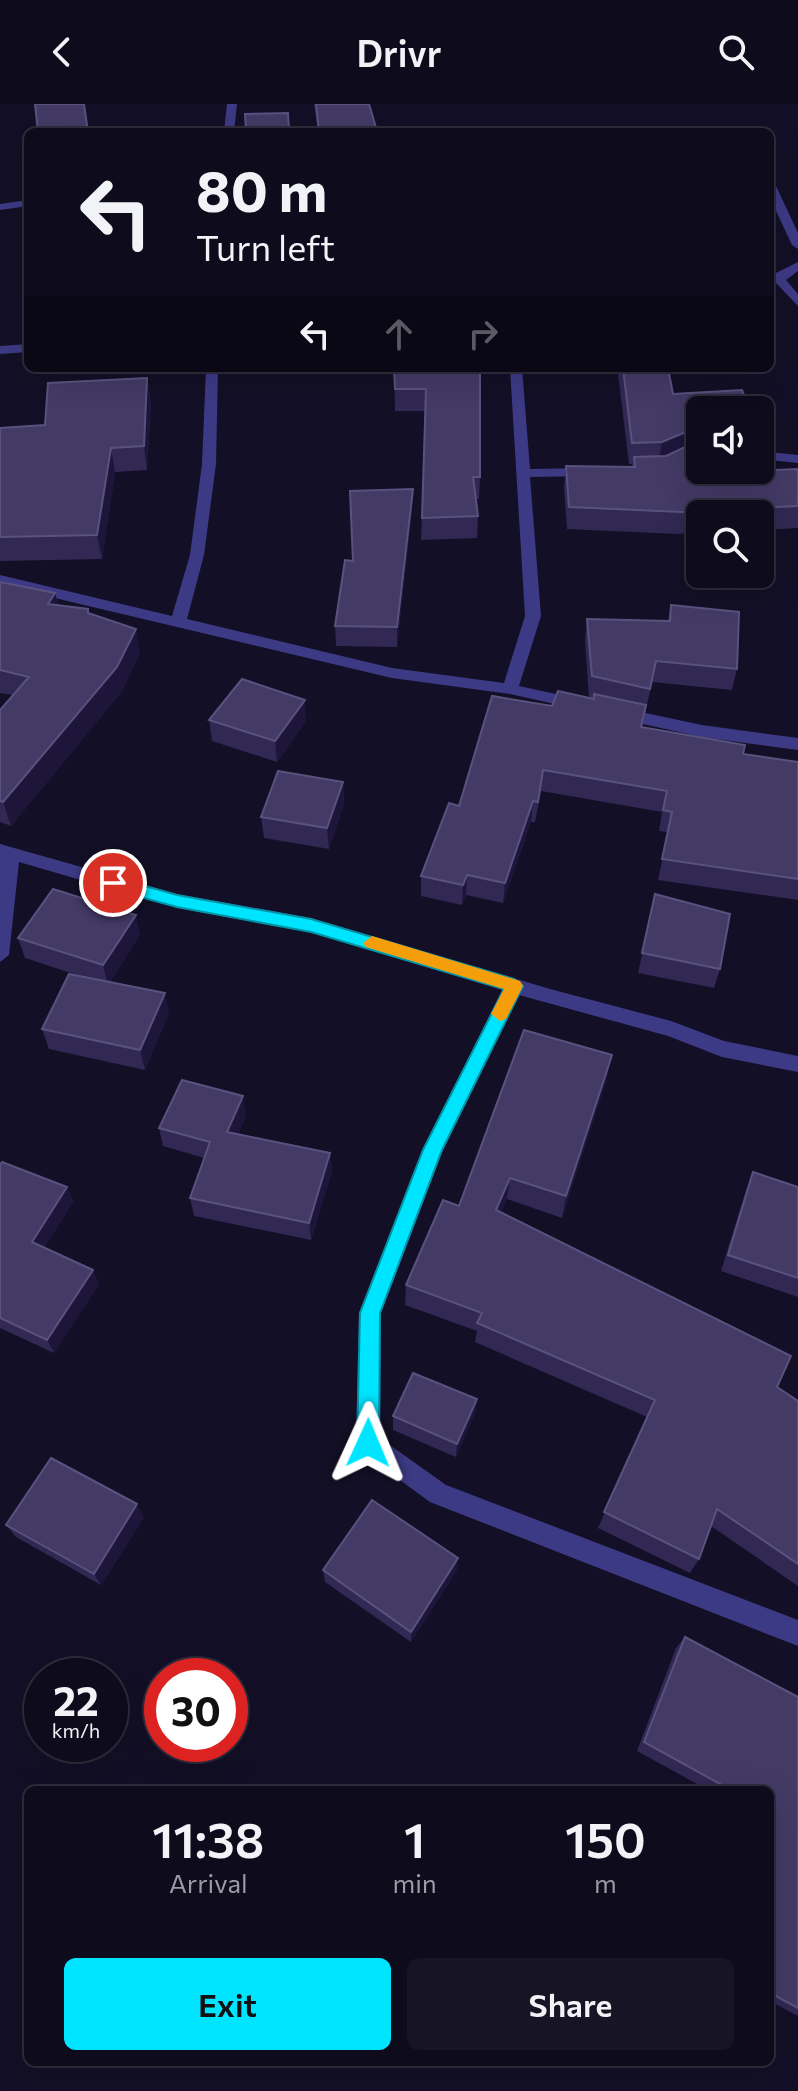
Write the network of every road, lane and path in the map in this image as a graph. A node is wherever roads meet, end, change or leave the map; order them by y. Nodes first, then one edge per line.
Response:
1 (232, 104) edge
2 (229, 128) edge
3 (774, 194) edge
4 (24, 204) edge
5 (0, 207) edge
6 (798, 245) edge
7 (798, 266) edge
8 (775, 280) edge
9 (798, 302) edge
10 (24, 348) edge
11 (0, 350) edge
12 (212, 372) edge
13 (516, 372) edge
14 (774, 456) edge
15 (798, 459) edge
16 (615, 472) edge
17 (523, 473) junction
18 (0, 580) edge
19 (179, 620) junction
20 (510, 689) junction
21 (798, 744) edge
22 (6, 852) edge
23 (0, 955) edge
24 (514, 986) junction
25 (798, 1064) edge
26 (798, 1633) edge

1 - 2 street
3 - 6 street
4 - 5 street
7 - 8 street
8 - 9 street
10 - 11 street
12 - 19 street
13 - 17 street
14 - 15 street
16 - 17 street
17 - 20 street
18 - 19 street
19 - 20 street
20 - 21 street
22 - 23 street
22 - 24 street
24 - 25 street
24 - 26 street

